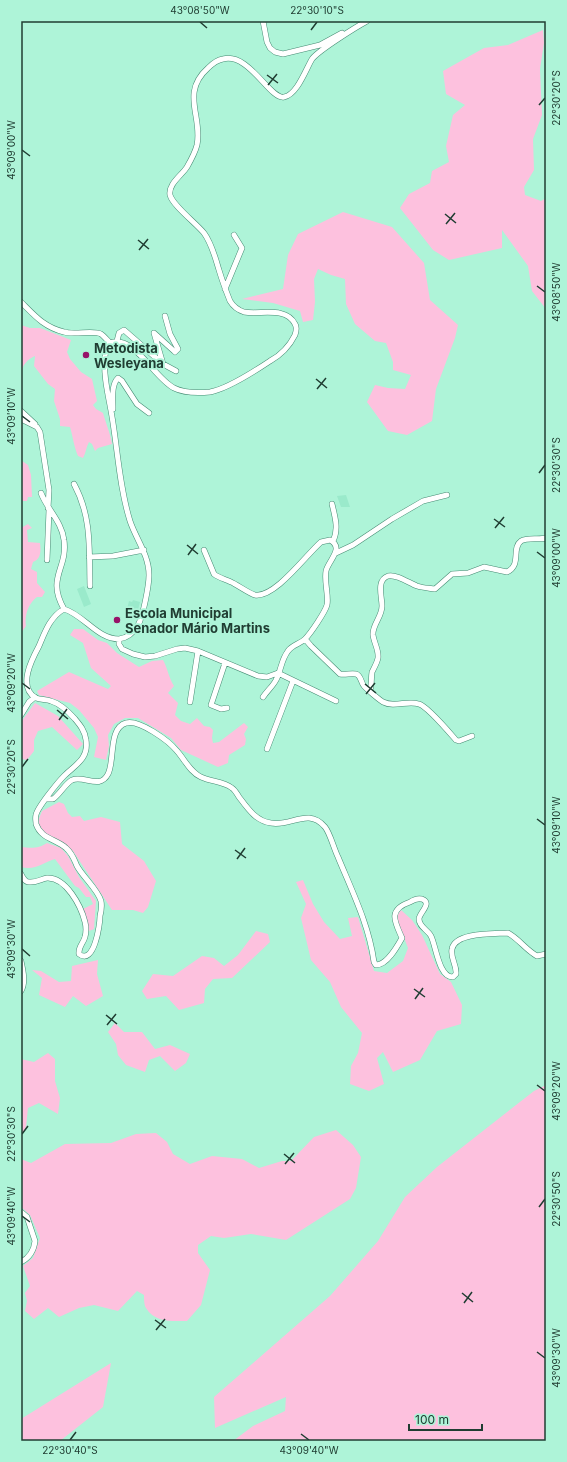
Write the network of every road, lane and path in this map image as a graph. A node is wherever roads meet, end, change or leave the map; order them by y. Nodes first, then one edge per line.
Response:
1 (263, 21) edge
2 (367, 21) edge
3 (356, 27) junction
4 (234, 236) dead end
5 (226, 289) junction
6 (21, 302) edge
7 (165, 316) dead end
8 (117, 341) junction
9 (110, 343) junction
10 (163, 364) junction
11 (176, 372) dead end
12 (21, 411) edge
13 (149, 413) dead end
14 (112, 416) junction
15 (21, 419) edge
16 (37, 427) junction
17 (74, 484) dead end
18 (41, 493) dead end
19 (447, 496) dead end
20 (332, 504) dead end
21 (49, 509) junction
22 (546, 538) edge
23 (333, 541) junction
24 (144, 550) junction
25 (204, 550) dead end
26 (336, 554) junction
27 (89, 557) junction
28 (47, 560) dead end
29 (90, 586) dead end
30 (64, 609) junction
31 (119, 639) junction
32 (305, 639) junction
33 (198, 651) junction
34 (225, 663) junction
35 (278, 674) junction
36 (293, 681) junction
37 (370, 690) junction
38 (35, 697) junction
39 (263, 697) dead end
40 (336, 701) dead end
41 (190, 702) dead end
42 (227, 708) dead end
43 (21, 715) edge
44 (472, 736) dead end
45 (267, 749) dead end
46 (46, 799) junction
47 (21, 874) edge
48 (546, 954) edge
49 (21, 961) edge
50 (21, 991) edge
51 (21, 1212) edge
52 (21, 1262) edge

1 - 3 street
2 - 3 street
3 - 5 street
4 - 5 street
5 - 8 street
6 - 9 street
7 - 10 street
8 - 9 street
8 - 10 street
9 - 14 street
10 - 11 street
12 - 16 street
13 - 14 street
14 - 24 street
15 - 16 street
16 - 21 street
17 - 27 street
18 - 21 street
19 - 26 street
20 - 23 street
21 - 28 street
21 - 30 street
22 - 37 street
23 - 25 street
23 - 26 street
24 - 27 street
24 - 31 street
26 - 32 street
27 - 29 street
30 - 31 street
30 - 38 street
31 - 33 street
32 - 35 street
32 - 37 street
33 - 34 street
33 - 41 street
34 - 35 street
34 - 42 street
35 - 36 street
35 - 39 street
36 - 40 street
36 - 45 street
37 - 44 street
38 - 43 street
38 - 46 street
46 - 47 street
46 - 48 street
49 - 50 street
51 - 52 street

